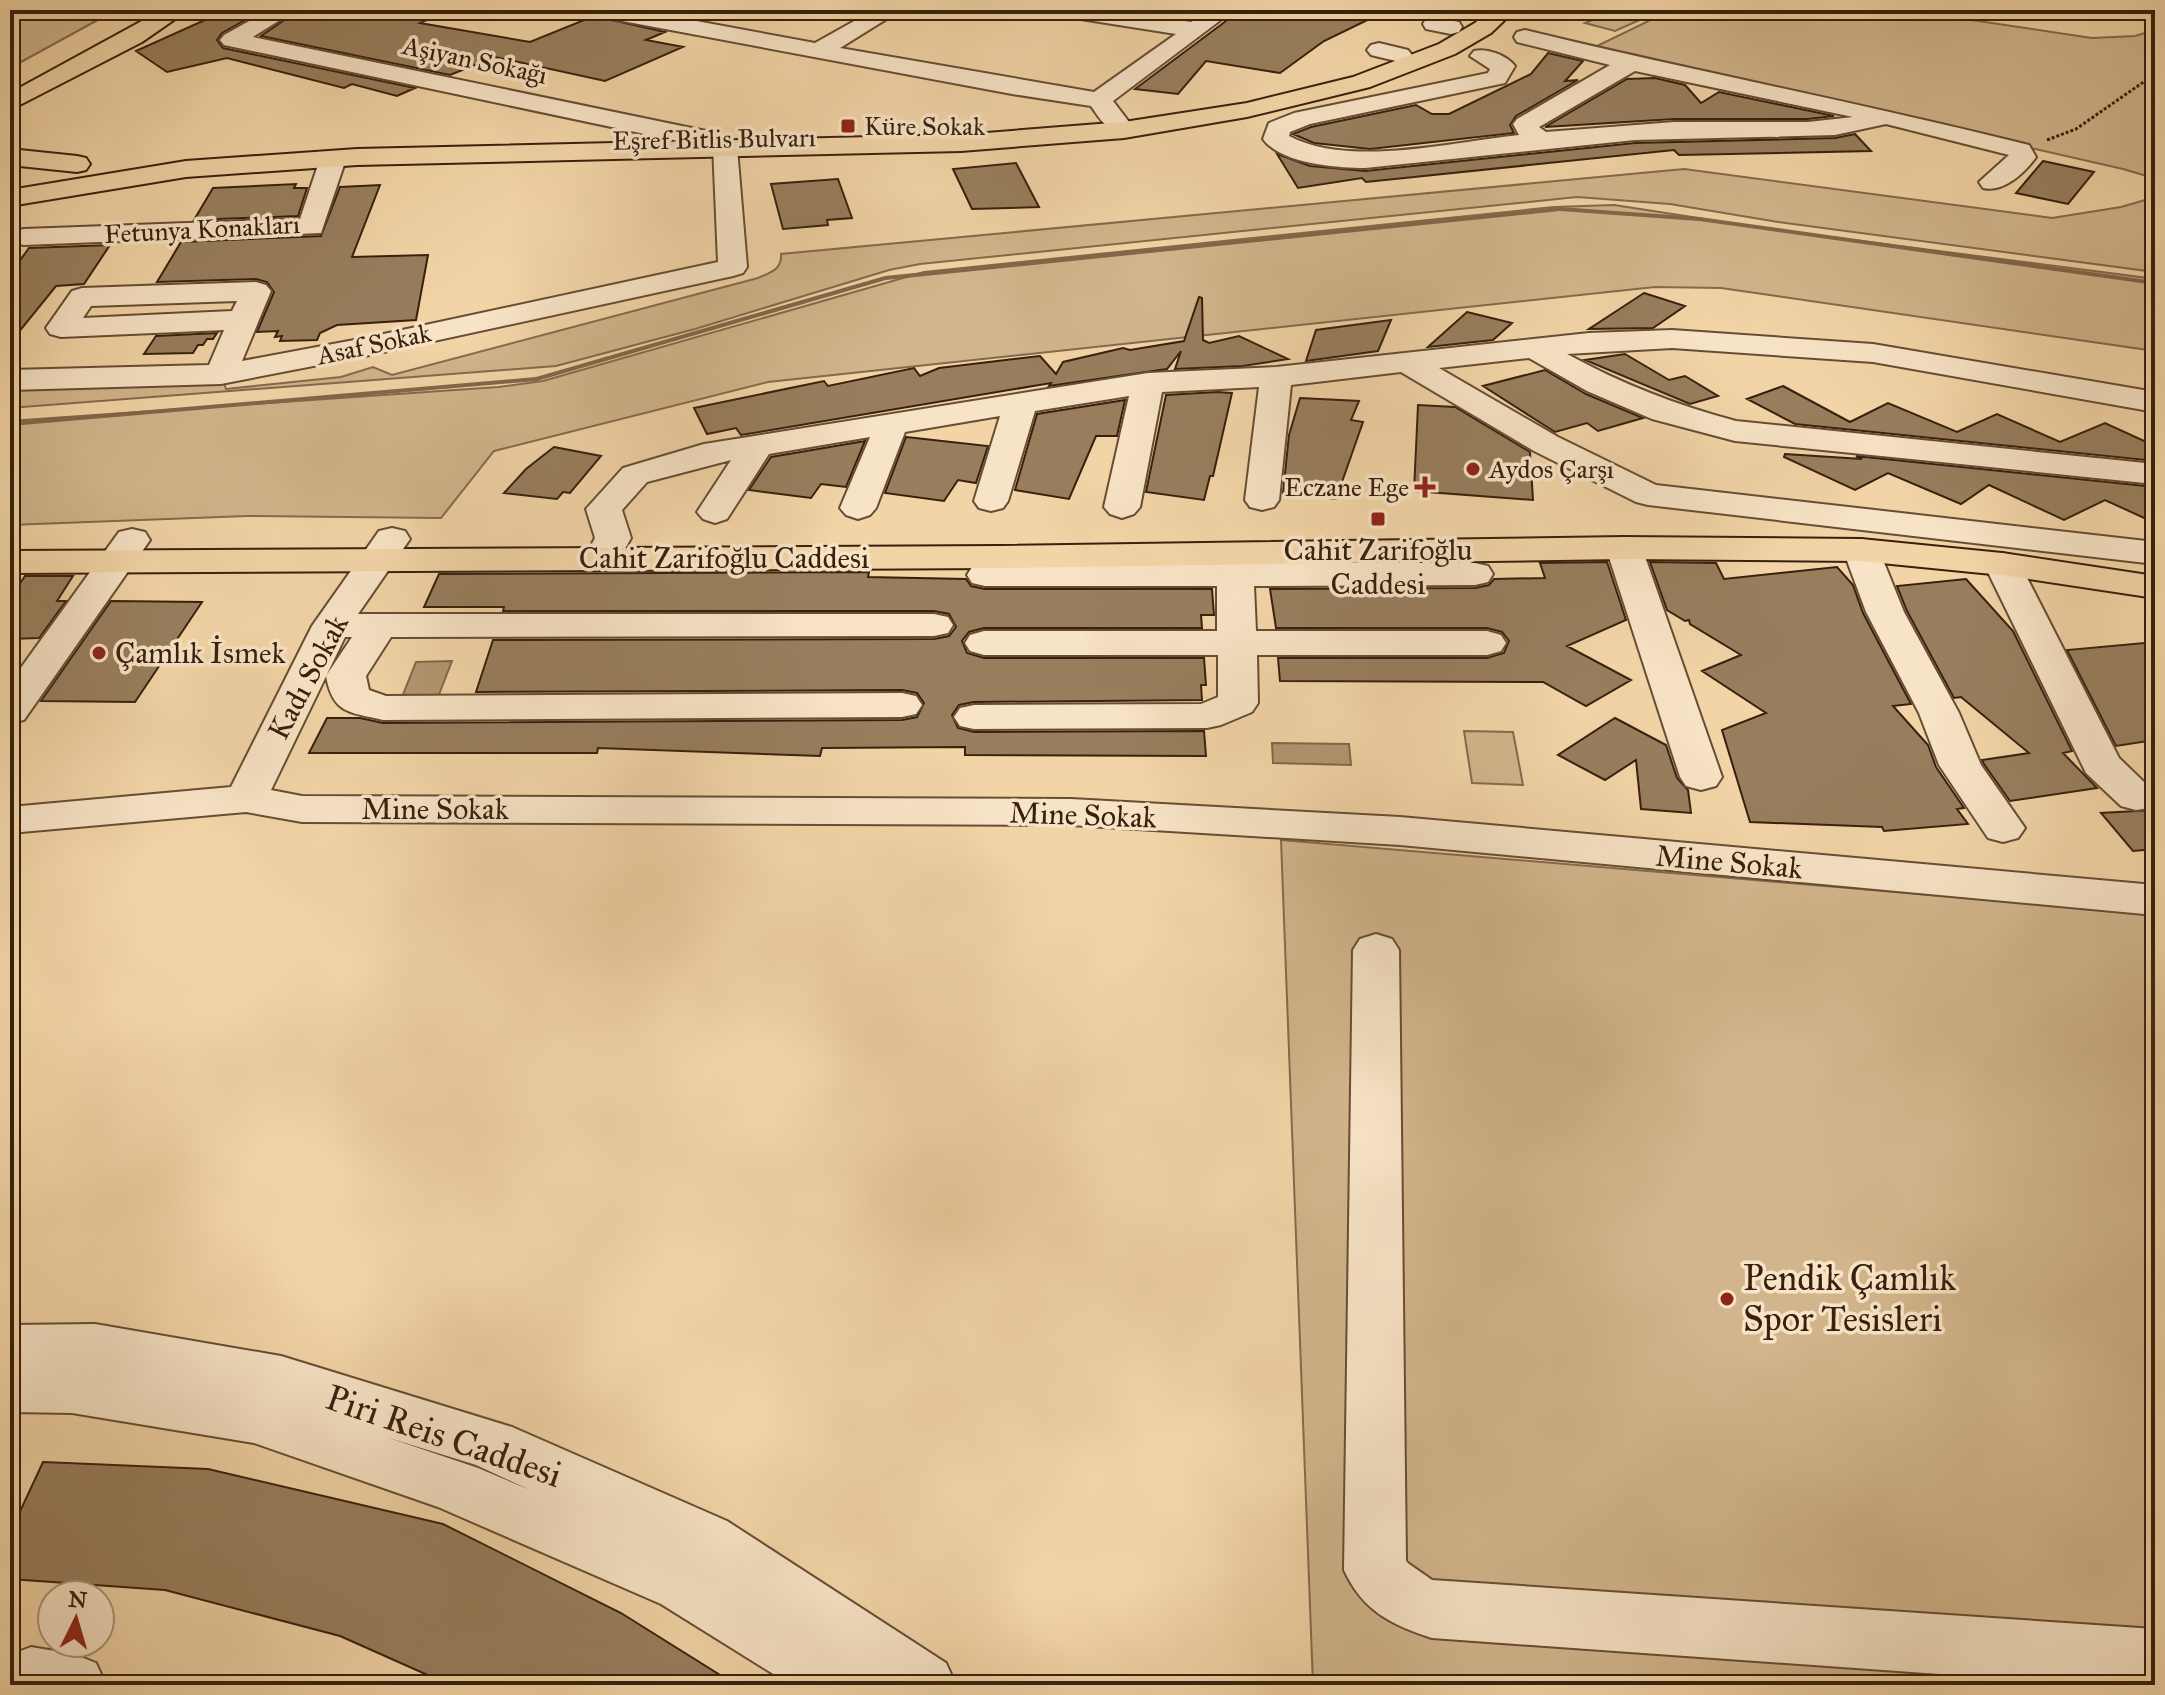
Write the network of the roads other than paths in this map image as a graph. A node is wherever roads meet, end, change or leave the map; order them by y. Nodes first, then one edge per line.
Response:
1 (143, 10) edge
2 (177, 10) edge
3 (285, 10) edge
4 (601, 10) edge
5 (890, 10) edge
6 (1068, 10) edge
7 (1223, 10) edge
8 (1474, 10) edge
9 (1504, 10) edge
10 (1553, 17) dead end
11 (1197, 30) junction
12 (1525, 37) junction
13 (818, 51) junction
14 (1482, 56) junction
15 (1631, 63) junction
16 (10, 80) edge
17 (1361, 82) junction
18 (10, 103) edge
19 (1885, 116) junction
20 (1112, 117) junction
21 (1540, 141) junction
22 (715, 144) junction
23 (10, 157) edge
24 (333, 159) junction
25 (77, 164) junction
26 (10, 173) edge
27 (131, 176) junction
28 (1992, 182) dead end
29 (10, 198) edge
30 (10, 209) edge
31 (24, 237) dead end
32 (244, 320) junction
33 (1536, 349) junction
34 (1409, 364) junction
35 (221, 374) junction
36 (1276, 377) junction
37 (10, 380) edge
38 (1148, 383) junction
39 (2155, 402) edge
40 (1020, 406) junction
41 (891, 426) junction
42 (757, 446) junction
43 (2155, 474) edge
44 (1262, 500) dead end
45 (991, 501) dead end
46 (1122, 507) dead end
47 (858, 508) dead end
48 (715, 512) dead end
49 (10, 540) edge
50 (608, 548) junction
51 (1624, 548) junction
52 (385, 549) junction
53 (1861, 550) junction
54 (125, 551) junction
55 (2155, 553) edge
56 (10, 562) edge
57 (1235, 563) junction
58 (2002, 564) junction
59 (2155, 570) edge
60 (1475, 574) dead end
61 (985, 575) dead end
62 (2155, 587) edge
63 (934, 625) dead end
64 (331, 626) junction
65 (379, 626) junction
66 (984, 643) dead end
67 (1238, 643) junction
68 (1487, 643) dead end
69 (902, 705) dead end
70 (10, 711) edge
71 (974, 717) dead end
72 (1701, 777) dead end
73 (2155, 794) edge
74 (246, 799) junction
75 (10, 820) edge
76 (2003, 828) dead end
77 (2155, 900) edge
78 (1376, 950) dead end
79 (10, 1348) edge
80 (10, 1388) edge
81 (2155, 1659) edge
82 (849, 1685) edge
83 (923, 1685) edge

1 - 16 main road
2 - 18 main road
3 - 22 street, Aşiyan Sokağı
4 - 13 street
5 - 13 street
6 - 11 street
7 - 11 street
8 - 20 main road, Eşref Bitlis Bulvarı
9 - 17 main road, Eşref Bitlis Bulvarı
10 - 12 street
11 - 20 street
12 - 14 street
12 - 15 street
13 - 20 street
14 - 17 street
14 - 21 street
15 - 19 street
15 - 21 street
17 - 20 main road, Eşref Bitlis Bulvarı
19 - 21 street
19 - 28 street
20 - 22 main road, Eşref Bitlis Bulvarı
22 - 24 main road, Eşref Bitlis Bulvarı
22 - 25 main road, Eşref Bitlis Bulvarı
22 - 35 street, Asaf Sokak
23 - 25 main road
24 - 27 main road, Eşref Bitlis Bulvarı
24 - 31 street, Fetunya Konakları
25 - 26 main road
27 - 29 main road
27 - 30 main road
32 - 32 street
32 - 35 street
33 - 34 street
33 - 39 street
33 - 43 street
34 - 36 street
34 - 55 street
35 - 37 street, Asaf Sokak
36 - 38 street
36 - 44 street
38 - 40 street
38 - 46 street
40 - 41 street
40 - 45 street
41 - 42 street
41 - 47 street
42 - 48 street
42 - 50 street
49 - 54 main road, Cahit Zarifoğlu Caddesi
50 - 52 main road, Cahit Zarifoğlu Caddesi
50 - 57 main road, Cahit Zarifoğlu Caddesi
50 - 59 main road, Cahit Zarifoğlu Caddesi
51 - 53 main road, Cahit Zarifoğlu Caddesi
51 - 57 main road, Cahit Zarifoğlu Caddesi
51 - 72 street
52 - 54 main road, Cahit Zarifoğlu Caddesi
52 - 64 street, Kadı Sokak
53 - 58 main road, Cahit Zarifoğlu Caddesi
53 - 76 street
54 - 56 main road, Cahit Zarifoğlu Caddesi
54 - 70 street
57 - 60 street
57 - 61 street
57 - 67 street
58 - 62 main road, Cahit Zarifoğlu Caddesi
58 - 73 street
63 - 65 street
64 - 65 street
64 - 74 street, Kadı Sokak
65 - 69 street
66 - 67 street
67 - 68 street
67 - 71 street
74 - 75 street, Mine Sokak
74 - 77 street, Mine Sokak
78 - 81 street
79 - 83 street, Piri Reis Caddesi
80 - 82 street, Piri Reis Caddesi

